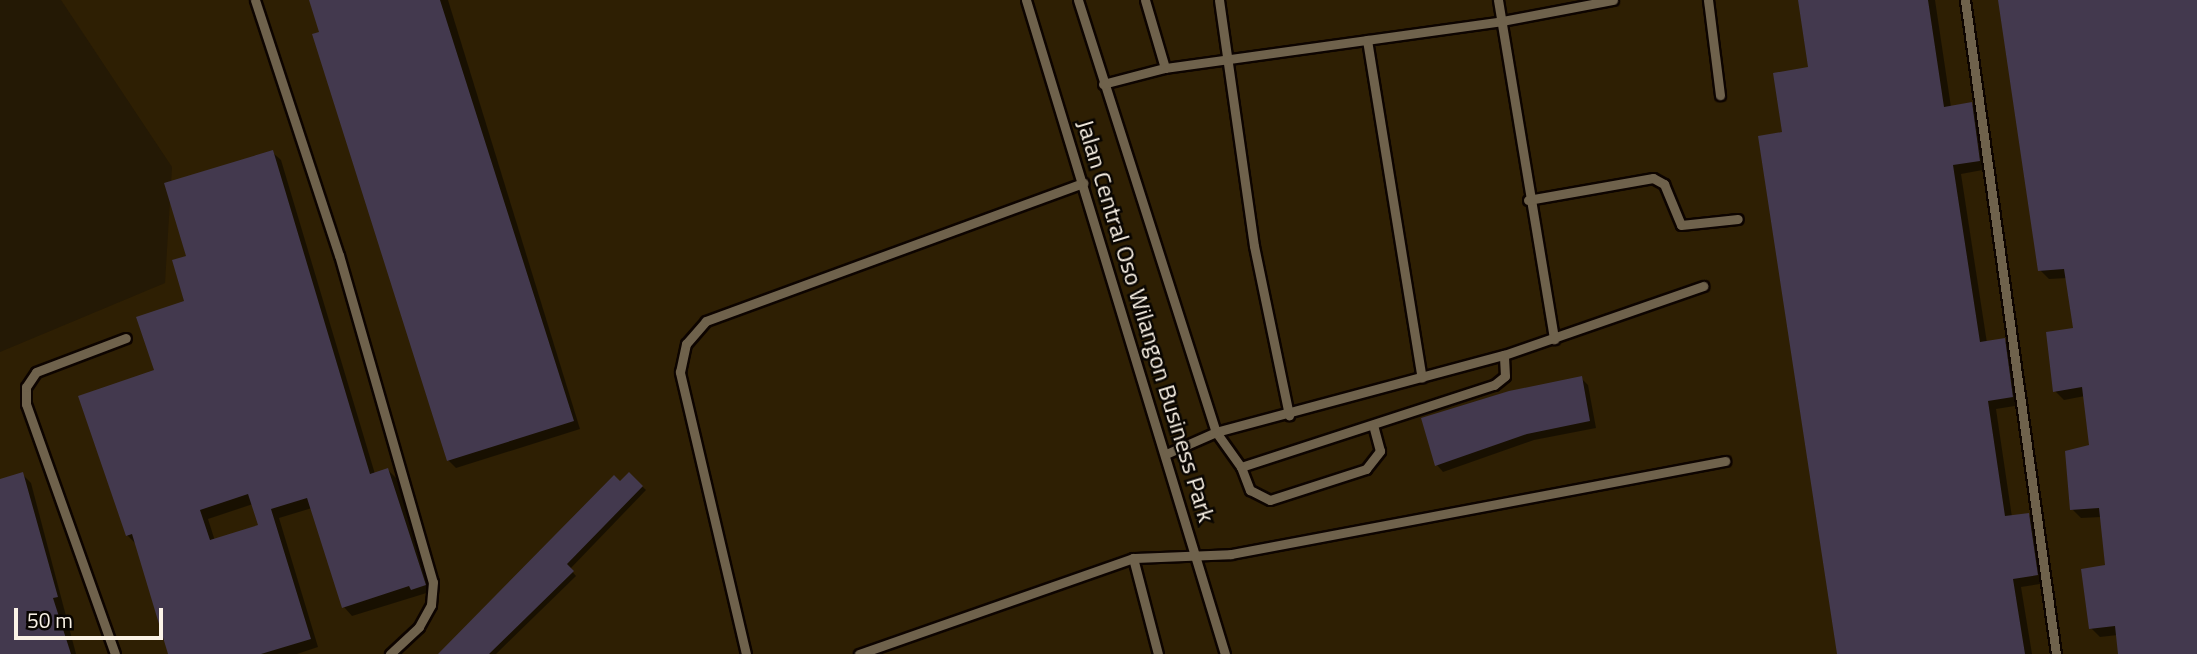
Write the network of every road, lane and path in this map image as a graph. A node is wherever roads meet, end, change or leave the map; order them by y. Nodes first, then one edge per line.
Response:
1 (256, 0) edge
2 (1026, 0) edge
3 (1078, 0) edge
4 (1145, 0) edge
5 (1219, 0) edge
6 (1498, 0) edge
7 (1613, 0) edge
8 (1708, 0) edge
9 (1965, 0) edge
10 (1502, 21) junction
11 (1367, 40) junction
12 (1228, 63) junction
13 (1165, 68) junction
14 (1103, 84) junction
15 (1720, 95) dead end
16 (1084, 183) junction
17 (1528, 200) junction
18 (1738, 219) dead end
19 (1703, 286) dead end
20 (125, 338) dead end
21 (1554, 338) junction
22 (1504, 355) junction
23 (1422, 378) junction
24 (1289, 415) junction
25 (1373, 425) junction
26 (1216, 432) junction
27 (1166, 454) junction
28 (1725, 461) dead end
29 (1241, 467) junction
30 (1133, 558) junction
31 (1196, 559) junction
32 (115, 654) edge
33 (390, 654) edge
34 (746, 654) edge
35 (859, 654) edge
36 (1158, 654) edge
37 (1225, 654) edge
38 (2056, 654) edge

1 - 33 lane
2 - 16 lane, Jalan Central Oso Wilangon Business Park
3 - 14 lane
4 - 13 lane
5 - 12 lane
6 - 10 lane
7 - 10 lane
8 - 15 lane
9 - 38 lane
10 - 11 lane
10 - 17 lane
11 - 12 lane
11 - 23 lane
12 - 13 lane
12 - 24 lane
13 - 14 lane
14 - 26 lane
16 - 27 lane, Jalan Central Oso Wilangon Business Park
16 - 34 lane
17 - 18 lane
17 - 21 lane
19 - 21 lane
20 - 32 lane
21 - 22 lane
22 - 23 lane
22 - 25 lane
23 - 24 lane
24 - 26 lane
25 - 29 lane
25 - 29 lane
26 - 27 lane
26 - 29 lane
27 - 31 lane, Jalan Central Oso Wilangon Business Park
28 - 31 lane
30 - 31 lane
30 - 35 lane
30 - 36 lane
31 - 37 lane, Jalan Central Oso Wilangon Business Park

